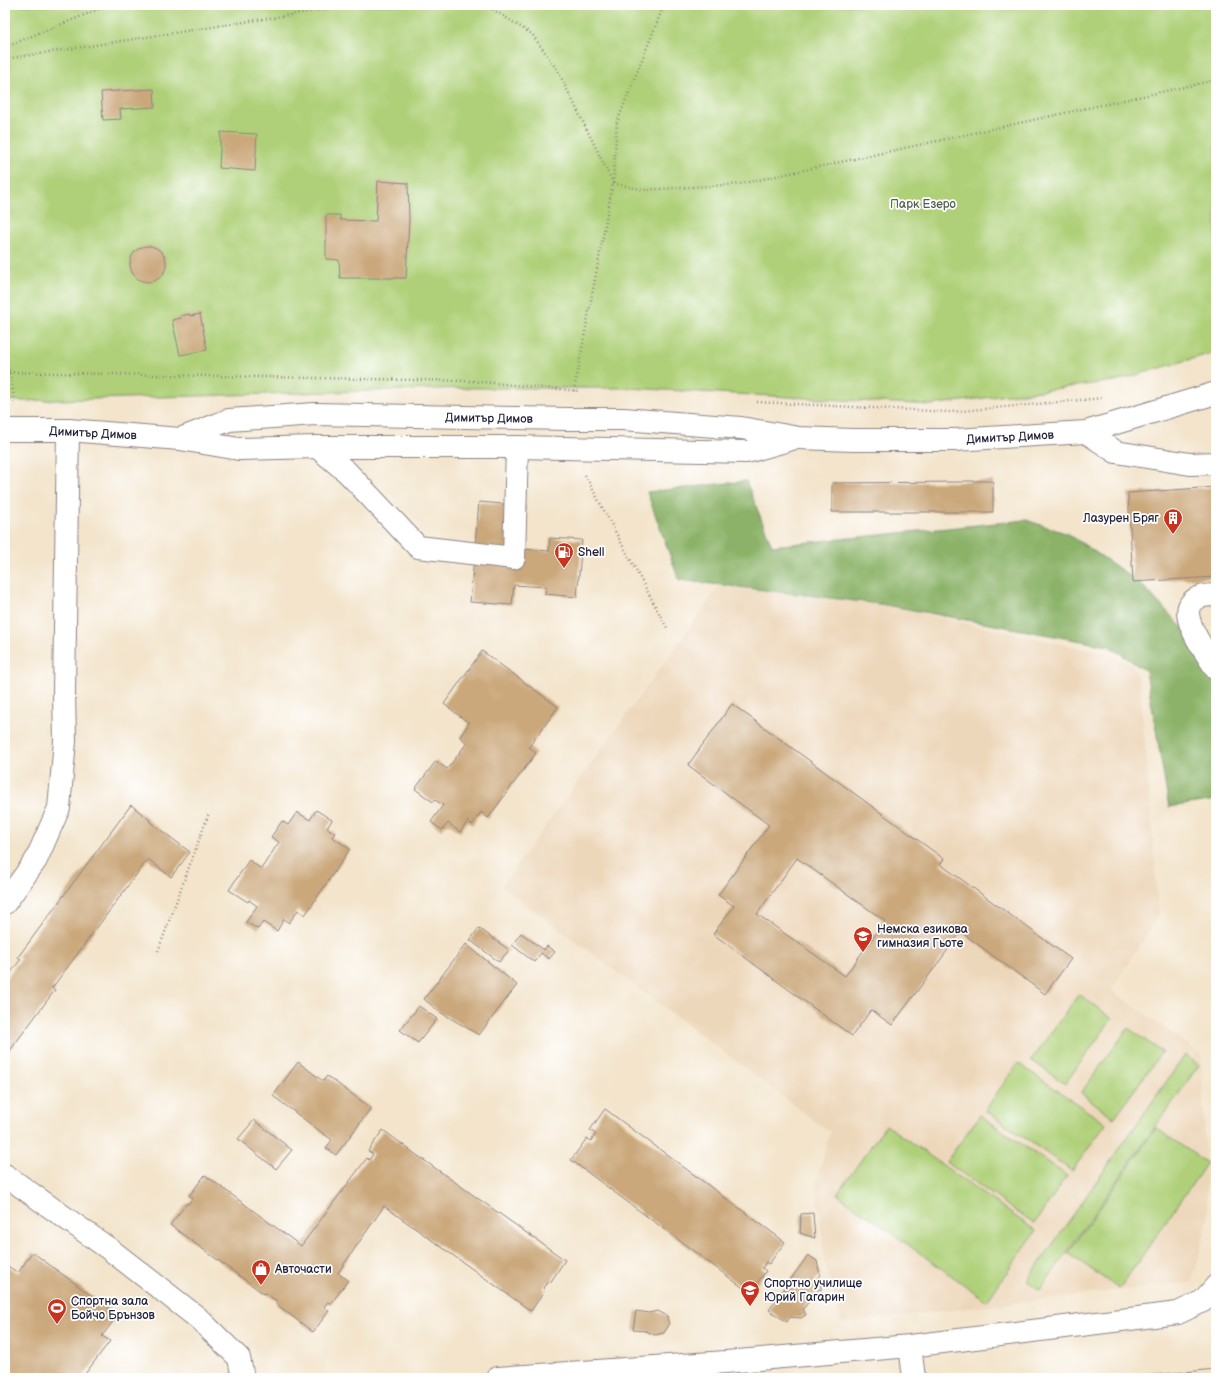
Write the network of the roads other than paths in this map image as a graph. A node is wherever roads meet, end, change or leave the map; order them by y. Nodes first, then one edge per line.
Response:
1 (1216, 393) edge
2 (12, 430) edge
3 (68, 430) junction
4 (1086, 432) junction
5 (799, 438) junction
6 (180, 439) junction
7 (317, 447) junction
8 (517, 447) junction
9 (1216, 463) edge
10 (1216, 596) edge
11 (1216, 669) edge
12 (5, 903) edge
13 (5, 1175) edge
14 (1216, 1286) edge
15 (910, 1346) junction
16 (243, 1378) edge
17 (498, 1378) edge
18 (914, 1378) edge

1 - 4 main road, Димитър Димов
2 - 3 main road, Димитър Димов
3 - 6 main road, Димитър Димов
3 - 12 main road
4 - 5 main road, Димитър Димов
4 - 9 main road
5 - 6 main road, Димитър Димов
5 - 8 main road, Димитър Димов
6 - 7 main road, Димитър Димов
7 - 8 main road, Димитър Димов
7 - 8 main road
10 - 11 main road
13 - 16 main road
14 - 15 main road
15 - 17 main road
15 - 18 main road

